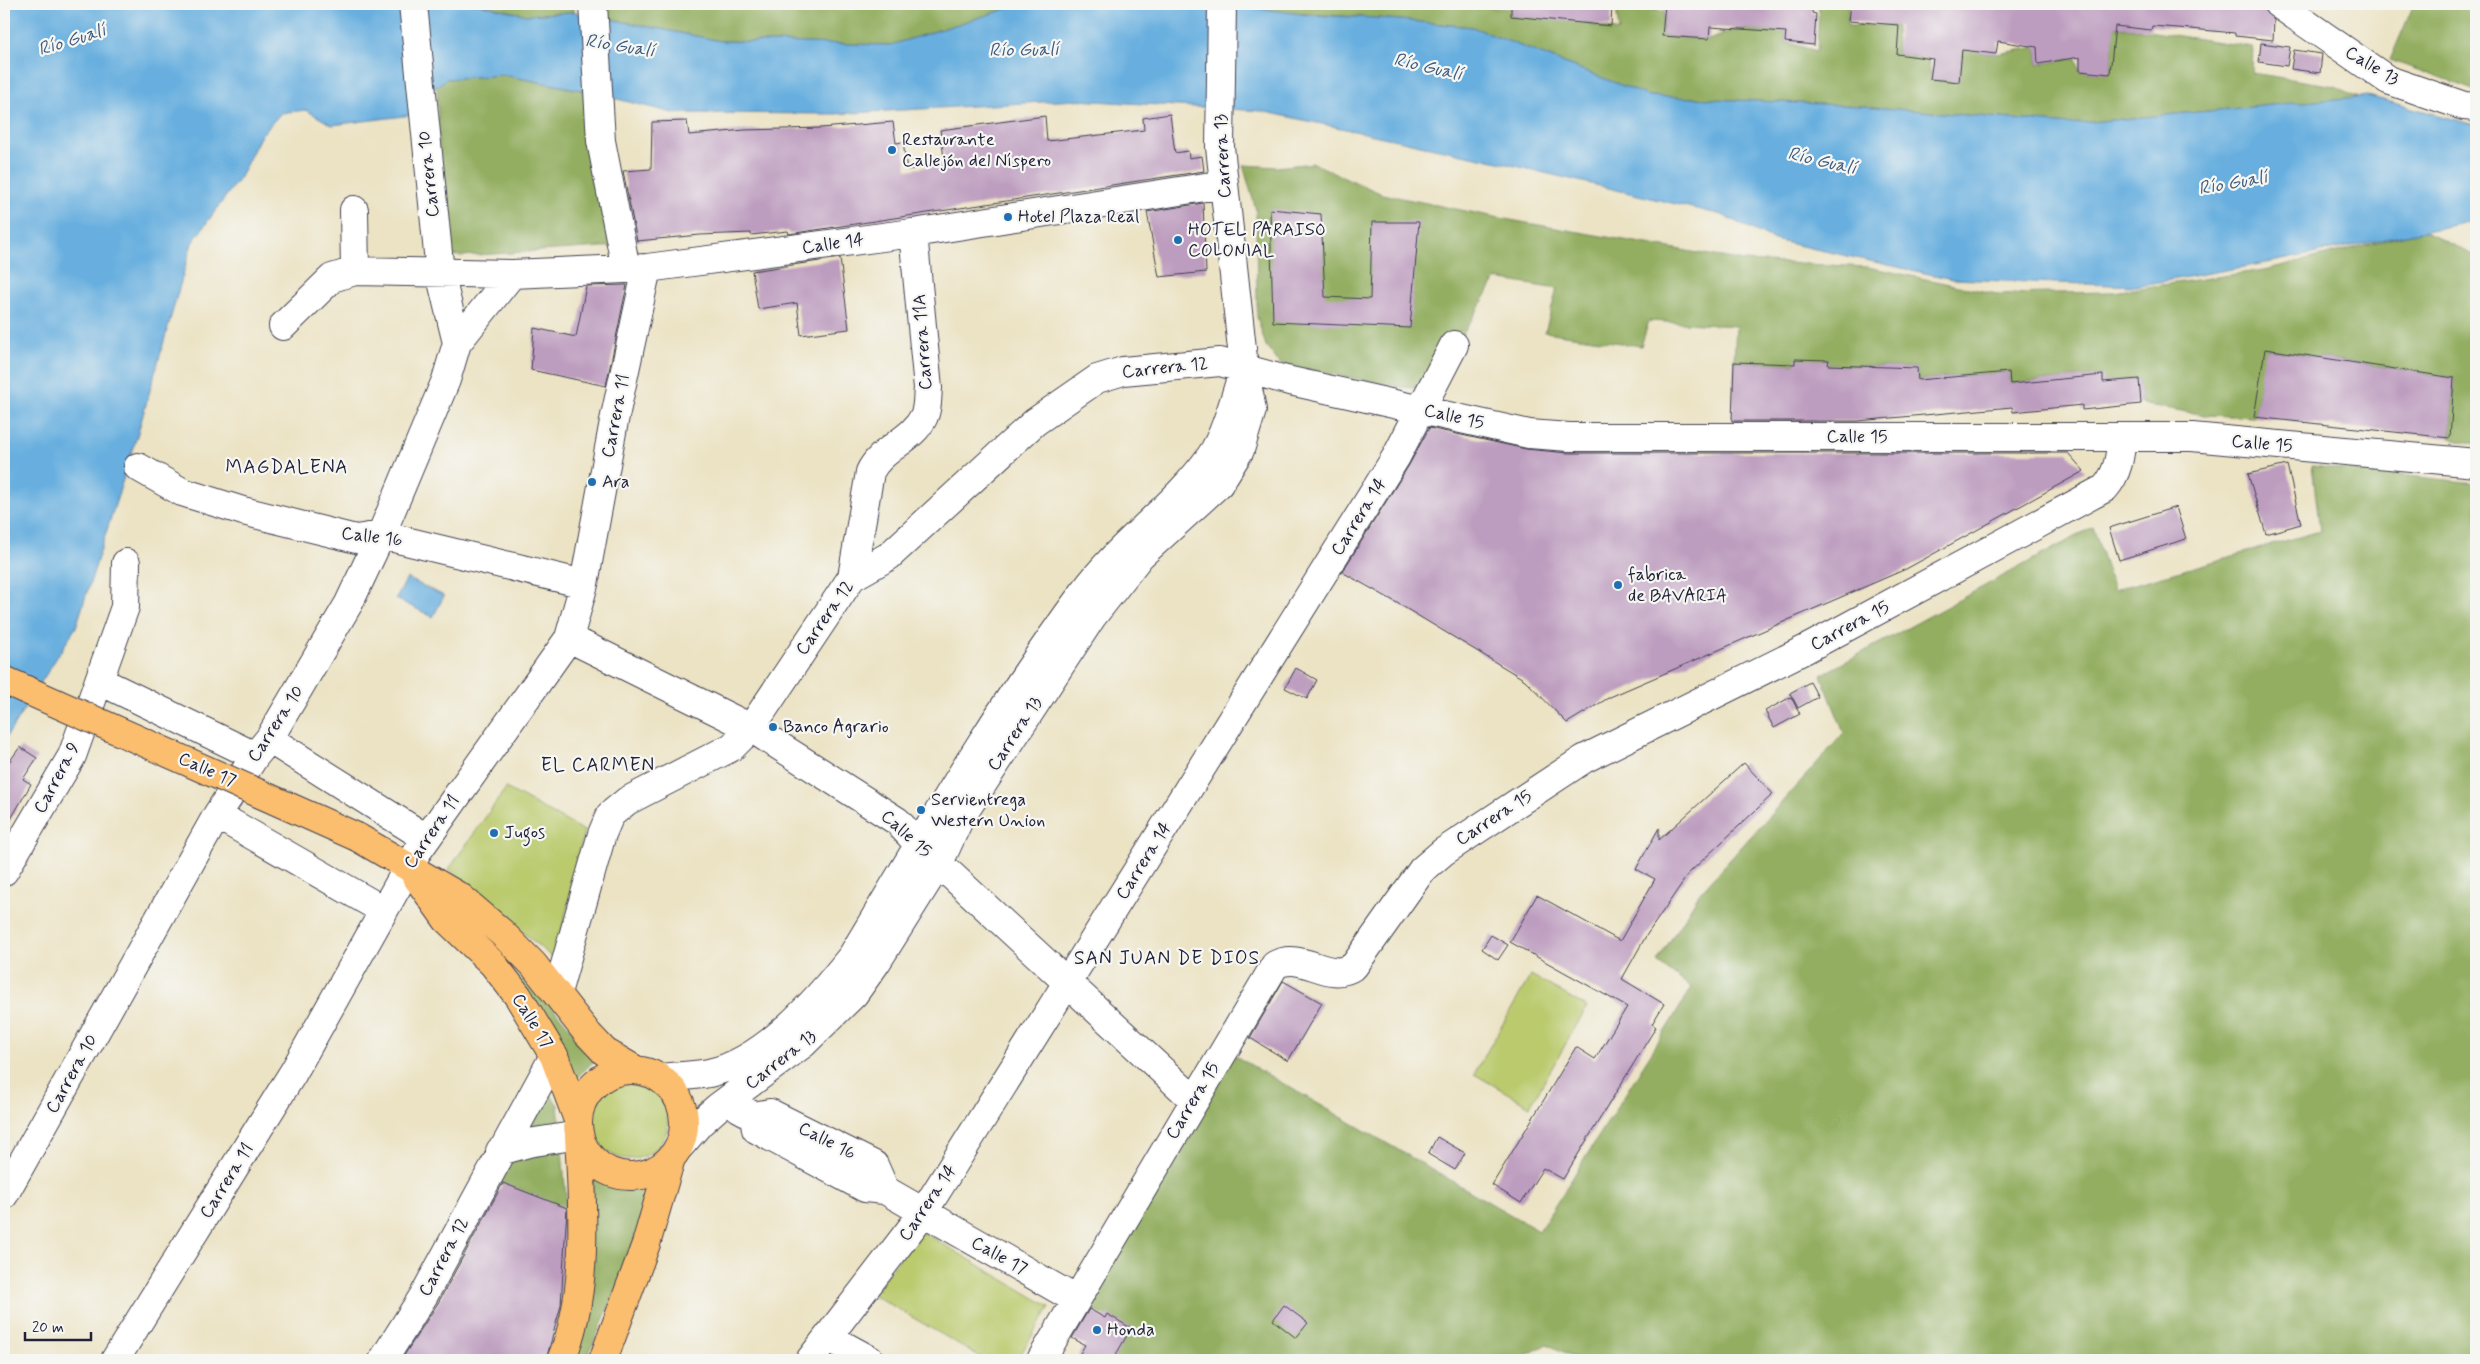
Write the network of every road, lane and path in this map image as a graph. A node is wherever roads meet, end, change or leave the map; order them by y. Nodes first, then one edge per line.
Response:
1 (413, 4) edge
2 (593, 4) edge
3 (1222, 4) edge
4 (2278, 4) edge
5 (2476, 107) edge
6 (1224, 184) junction
7 (354, 210) dead end
8 (913, 233) junction
9 (636, 269) junction
10 (355, 271) junction
11 (440, 273) junction
12 (512, 274) junction
13 (283, 326) dead end
14 (457, 343) junction
15 (1454, 345) dead end
16 (1244, 367) junction
17 (1422, 409) junction
18 (2122, 437) junction
19 (2476, 463) edge
20 (138, 467) dead end
21 (381, 534) junction
22 (126, 563) dead end
23 (852, 577) junction
24 (584, 584) junction
25 (569, 638) junction
26 (4, 680) edge
27 (100, 681) junction
28 (751, 728) junction
29 (262, 748) junction
30 (217, 815) junction
31 (426, 838) junction
32 (919, 845) junction
33 (939, 863) junction
34 (408, 866) junction
35 (4, 871) edge
36 (383, 910) junction
37 (1068, 983) junction
38 (557, 993) junction
39 (554, 1056) junction
40 (648, 1074) junction
41 (1194, 1100) junction
42 (726, 1102) junction
43 (579, 1130) junction
44 (500, 1151) junction
45 (675, 1152) junction
46 (4, 1195) edge
47 (924, 1213) junction
48 (1075, 1299) junction
49 (828, 1337) junction
50 (115, 1360) edge
51 (383, 1360) edge
52 (561, 1360) edge
53 (602, 1360) edge
54 (810, 1360) edge
55 (870, 1360) edge
56 (1041, 1360) edge

1 - 11 street, Carrera 10
2 - 9 street, Carrera 11
3 - 6 street, Carrera 13
4 - 5 street, Calle 13
6 - 8 street, Calle 14
6 - 16 street, Carrera 13
7 - 10 street
8 - 9 street, Calle 14
8 - 23 street, Carrera 11A
9 - 12 street, Calle 14
9 - 24 street, Carrera 11
10 - 11 street, Calle 14
10 - 13 street, Calle 14
11 - 12 street, Calle 14
11 - 14 street, Carrera 10
12 - 14 street, Carrera 10
14 - 21 street, Carrera 10
15 - 17 street, Carrera 14
16 - 17 street, Calle 15
16 - 23 street, Carrera 12
16 - 32 street, Carrera 13
16 - 33 street, Carrera 13
17 - 18 street, Calle 15
17 - 37 street, Carrera 14
18 - 19 street, Calle 15
18 - 41 street, Carrera 15
20 - 21 street, Calle 16
21 - 24 street, Calle 16
21 - 29 street, Carrera 10
22 - 27 street, Carrera 9
23 - 28 street, Carrera 12
24 - 25 street, Carrera 11
25 - 28 street, Calle 15
25 - 31 street, Carrera 11
26 - 34 highway, Calle 17, bridge
27 - 29 street
27 - 35 street, Carrera 9
28 - 32 street, Calle 15
28 - 38 street, Carrera 12
29 - 30 street, Carrera 10
29 - 31 street
30 - 36 street
30 - 46 street, Carrera 10
31 - 34 street, Carrera 11
32 - 33 street, Calle 15
32 - 40 street, Carrera 13
33 - 37 street, Calle 15
33 - 42 street, Carrera 13
34 - 36 street, Carrera 11
34 - 38 highway, Calle 17
34 - 39 highway, Calle 17
36 - 50 street, Carrera 11
37 - 41 street, Calle 15
37 - 47 street, Carrera 14
38 - 40 highway, Calle 17
39 - 43 highway, Calle 17
39 - 44 street, Carrera 12
40 - 43 highway
40 - 45 highway
41 - 48 street, Carrera 15
42 - 45 street, Carrera 13
42 - 47 street, Calle 16
43 - 44 street
43 - 45 highway
43 - 52 highway
44 - 51 street, Carrera 12
45 - 53 highway, Carrera 13
47 - 48 street, Calle 17
47 - 49 street, Carrera 14
48 - 56 street, Carrera 15
49 - 54 street, Carrera 14
49 - 55 street

